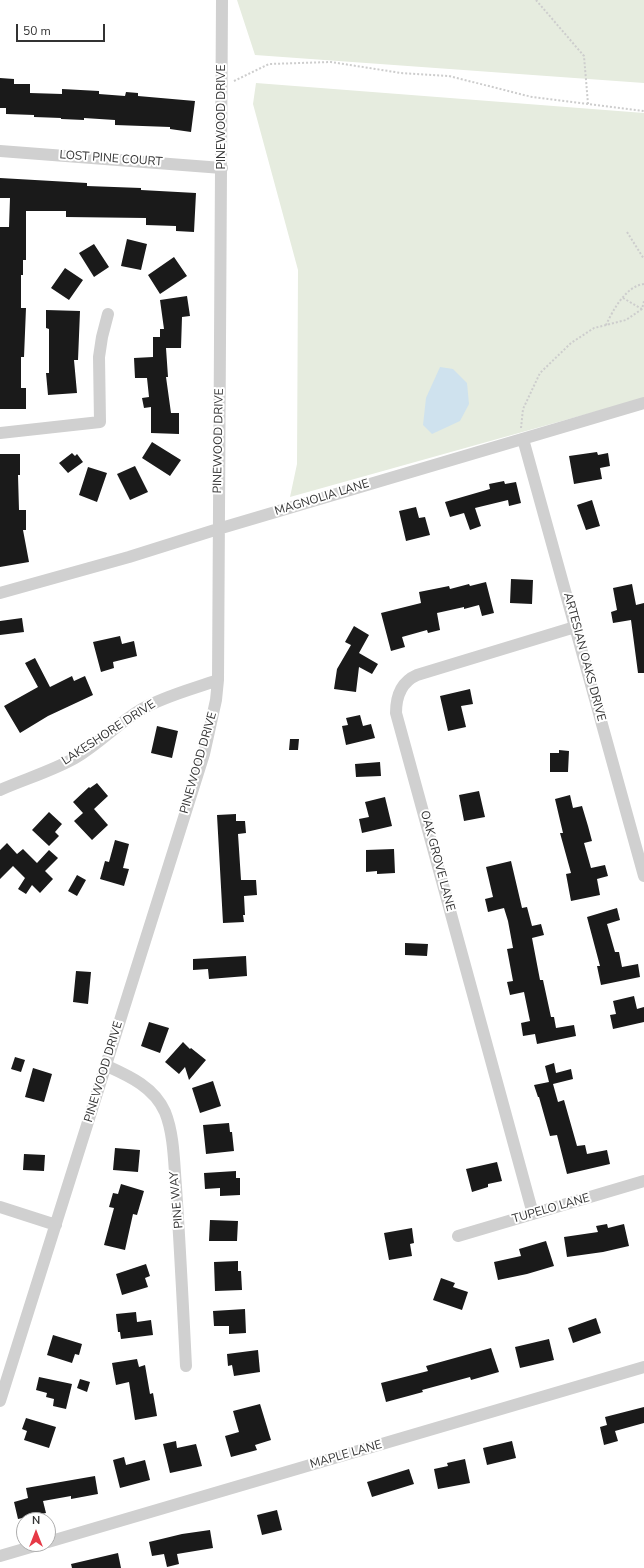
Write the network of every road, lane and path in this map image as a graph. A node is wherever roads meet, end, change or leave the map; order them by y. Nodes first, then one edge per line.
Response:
1 (222, 0) edge
2 (536, 0) edge
3 (222, 87) junction
4 (588, 104) junction
5 (644, 111) edge
6 (0, 151) edge
7 (222, 168) junction
8 (627, 232) dead end
9 (644, 259) edge
10 (644, 284) edge
11 (623, 298) junction
12 (644, 301) edge
13 (642, 308) junction
14 (108, 314) dead end
15 (606, 325) junction
16 (644, 403) edge
17 (0, 433) edge
18 (523, 439) junction
19 (218, 529) junction
20 (0, 593) edge
21 (575, 627) junction
22 (218, 680) junction
23 (0, 790) edge
24 (644, 876) edge
25 (107, 1066) junction
26 (644, 1181) edge
27 (0, 1208) edge
28 (533, 1214) junction
29 (56, 1225) junction
30 (458, 1236) dead end
31 (186, 1366) dead end
32 (644, 1368) edge
33 (0, 1402) edge
34 (56, 1540) edge
35 (16, 1551) edge
36 (0, 1556) edge

1 - 3 street, PINEWOOD DRIVE
2 - 4 path
3 - 4 path
3 - 7 street, PINEWOOD DRIVE
4 - 5 path
6 - 7 street, LOST PINE COURT
7 - 19 street, PINEWOOD DRIVE
8 - 9 path
10 - 11 path
11 - 13 path
11 - 15 path
12 - 13 path
13 - 15 path
14 - 17 street
15 - 18 path
16 - 18 street, MAGNOLIA LANE
18 - 19 street, MAGNOLIA LANE
18 - 21 street, ARTESIAN OAKS DRIVE
19 - 20 street, MAGNOLIA LANE
19 - 22 street, PINEWOOD DRIVE
21 - 24 street, ARTESIAN OAKS DRIVE
21 - 28 street, OAK GROVE LANE
22 - 23 street, LAKESHORE DRIVE
22 - 25 street, PINEWOOD DRIVE
25 - 29 street, PINEWOOD DRIVE
25 - 31 street, PINE WAY
26 - 28 street, TUPELO LANE
27 - 29 street
28 - 30 street, TUPELO LANE
29 - 33 street, PINEWOOD DRIVE
32 - 34 street, MAPLE LANE
35 - 36 street

